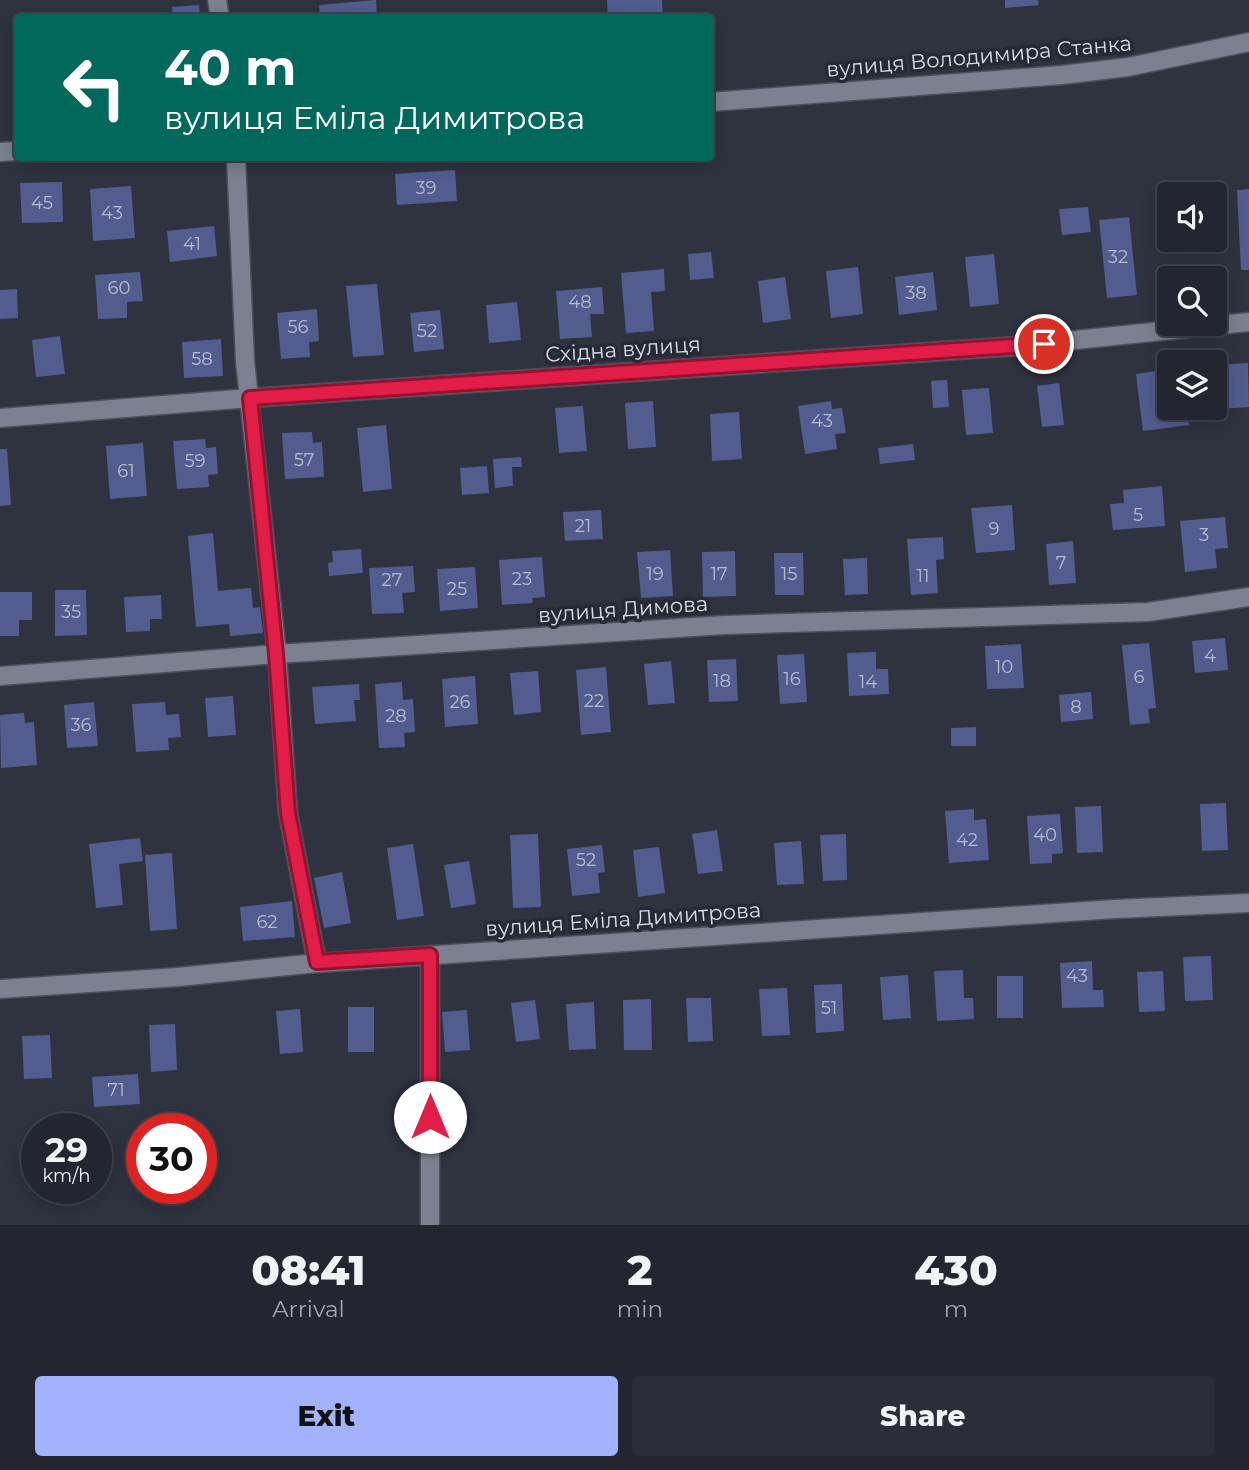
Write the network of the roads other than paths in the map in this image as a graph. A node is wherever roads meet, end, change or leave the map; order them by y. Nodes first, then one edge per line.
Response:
1 (1249, 42) edge
2 (714, 102) edge
3 (236, 161) edge
4 (1249, 322) edge
5 (250, 398) junction
6 (0, 418) edge
7 (1249, 597) edge
8 (276, 654) junction
9 (0, 676) edge
10 (1249, 903) edge
11 (430, 955) junction
12 (317, 962) junction
13 (0, 989) edge
14 (430, 1225) edge

1 - 2 street, вулиця Володимира Станка
3 - 5 street
4 - 5 street, Східна вулиця
5 - 6 street, Східна вулиця
5 - 8 street
7 - 8 street, вулиця Димова
8 - 9 street, вулиця Димова
8 - 12 street
10 - 11 street, вулиця Еміла Димитрова
11 - 12 street, вулиця Еміла Димитрова
11 - 14 street
12 - 13 street, вулиця Еміла Димитрова

